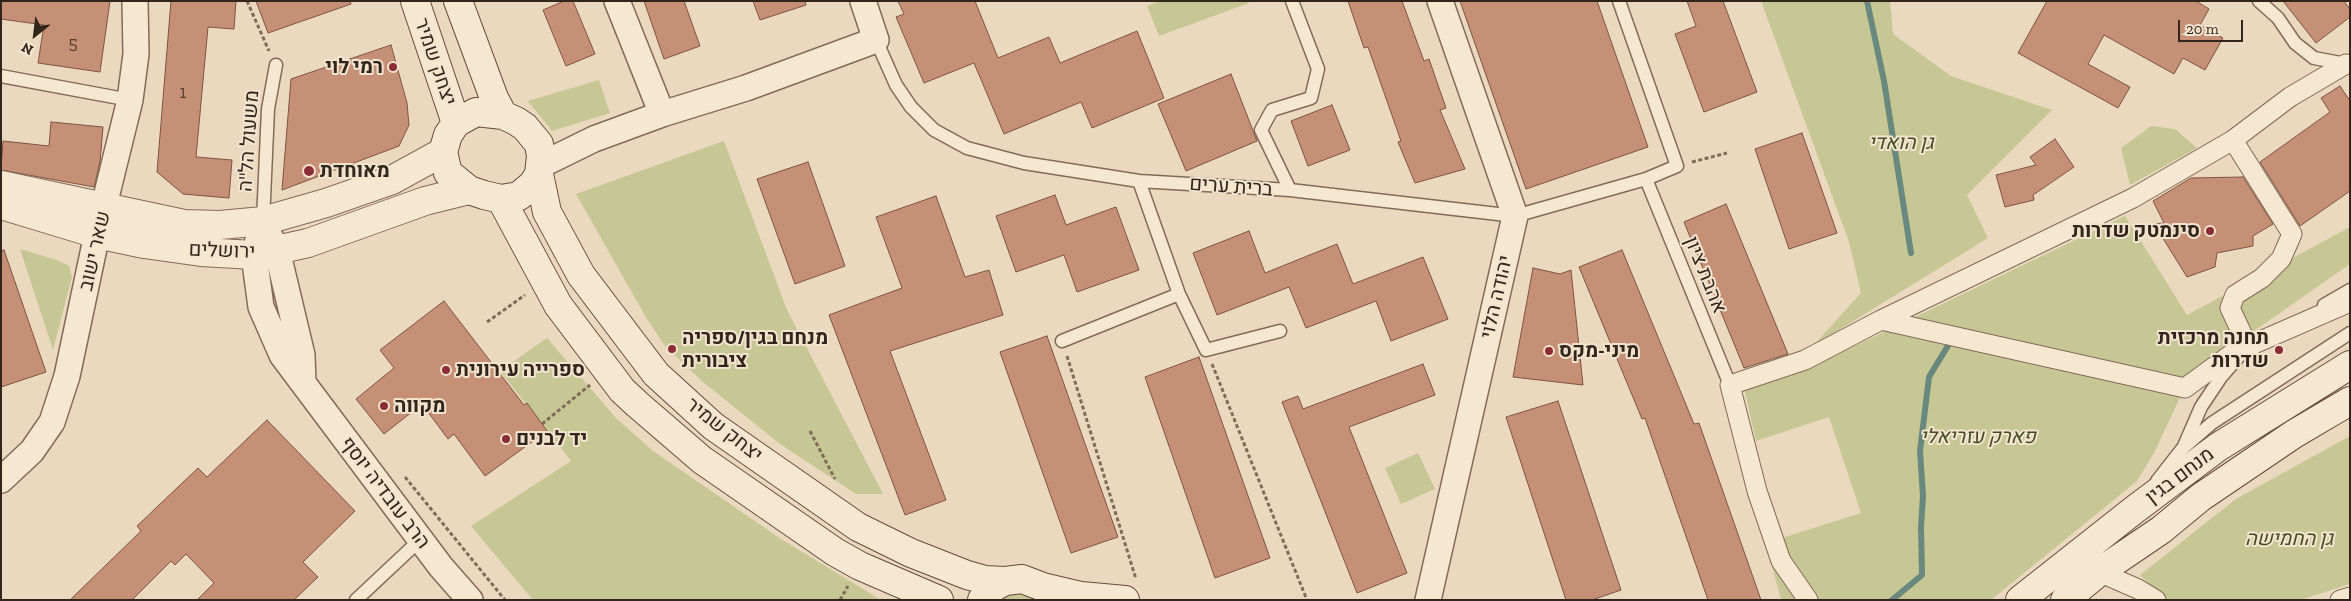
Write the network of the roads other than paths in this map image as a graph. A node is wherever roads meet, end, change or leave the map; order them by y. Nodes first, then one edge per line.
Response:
1 (135, 1) edge
2 (414, 1) edge
3 (458, 1) edge
4 (617, 1) edge
5 (863, 1) edge
6 (1292, 1) edge
7 (1440, 1) edge
8 (1619, 1) edge
9 (2259, 1) edge
10 (876, 40) junction
11 (2349, 64) edge
12 (276, 65) road end
13 (1, 76) edge
14 (130, 100) junction
15 (662, 114) junction
16 (503, 115) junction
17 (456, 123) junction
18 (2233, 140) junction
19 (443, 152) junction
20 (540, 161) junction
21 (1646, 179) junction
22 (1140, 181) junction
23 (1, 185) edge
24 (469, 190) junction
25 (1290, 190) junction
26 (501, 199) junction
27 (1, 205) edge
28 (104, 207) junction
29 (1515, 216) junction
30 (262, 221) junction
31 (97, 234) junction
32 (266, 252) junction
33 (2350, 290) edge
34 (1178, 294) junction
35 (2350, 302) edge
36 (1881, 320) junction
37 (1280, 331) dead end
38 (2350, 333) edge
39 (1062, 341) road end
40 (2251, 347) junction
41 (2350, 365) edge
42 (1730, 385) junction
43 (2350, 400) edge
44 (2182, 449) junction
45 (1, 480) edge
46 (2134, 510) junction
47 (420, 539) junction
48 (2099, 572) junction
49 (1005, 581) junction
50 (1131, 590) edge
51 (1049, 593) edge
52 (2350, 597) edge
53 (356, 600) edge
54 (470, 600) edge
55 (939, 600) edge
56 (982, 600) edge
57 (1428, 600) edge
58 (1808, 600) edge
59 (2020, 600) edge
60 (2065, 600) edge
61 (2156, 600) edge
62 (2340, 600) edge

1 - 14 street, שאר ישוב
2 - 17 main road, יצחק שמיר
3 - 16 main road, יצחק שמיר
4 - 15 street
5 - 10 street, ברית ערים
6 - 25 lane
7 - 29 street
8 - 21 lane, ברית ערים
9 - 11 lane
10 - 15 street
10 - 22 lane, ברית ערים
11 - 18 street
12 - 30 lane, משעול הל"ה
13 - 14 lane
14 - 28 street, שאר ישוב
15 - 20 street
16 - 17 main road
16 - 20 main road
17 - 19 main road
18 - 36 street
18 - 40 street
19 - 24 main road
19 - 30 main road, ירושלים
20 - 26 main road
20 - 49 main road, יצחק שמיר
21 - 29 lane, ברית ערים
21 - 42 lane, אהבת ציון
22 - 25 lane, ברית ערים
22 - 34 lane
23 - 28 main road, ירושלים
24 - 26 main road
24 - 32 main road, ירושלים
25 - 29 lane, ברית ערים
26 - 55 main road, יצחק שמיר
27 - 31 main road, ירושלים
28 - 30 main road, ירושלים
28 - 31 street, שאר ישוב
29 - 57 street, יהודה הלוי
30 - 32 street, הרב עובדיה יוסף
31 - 32 main road, ירושלים
31 - 45 street, שאר ישוב
32 - 47 street, הרב עובדיה יוסף
33 - 40 lane
34 - 37 lane
34 - 39 lane
35 - 40 street
36 - 40 street
36 - 42 street
38 - 44 lane
40 - 44 lane
41 - 46 main road, מנחם בגין
42 - 58 street
43 - 48 main road, מנחם בגין
44 - 46 lane
46 - 59 main road, מנחם בגין
47 - 53 lane
47 - 54 street, הרב עובדיה יוסף
48 - 60 main road, מנחם בגין
48 - 61 street
49 - 51 main road, יצחק שמיר
49 - 56 main road
50 - 51 main road
52 - 62 street

